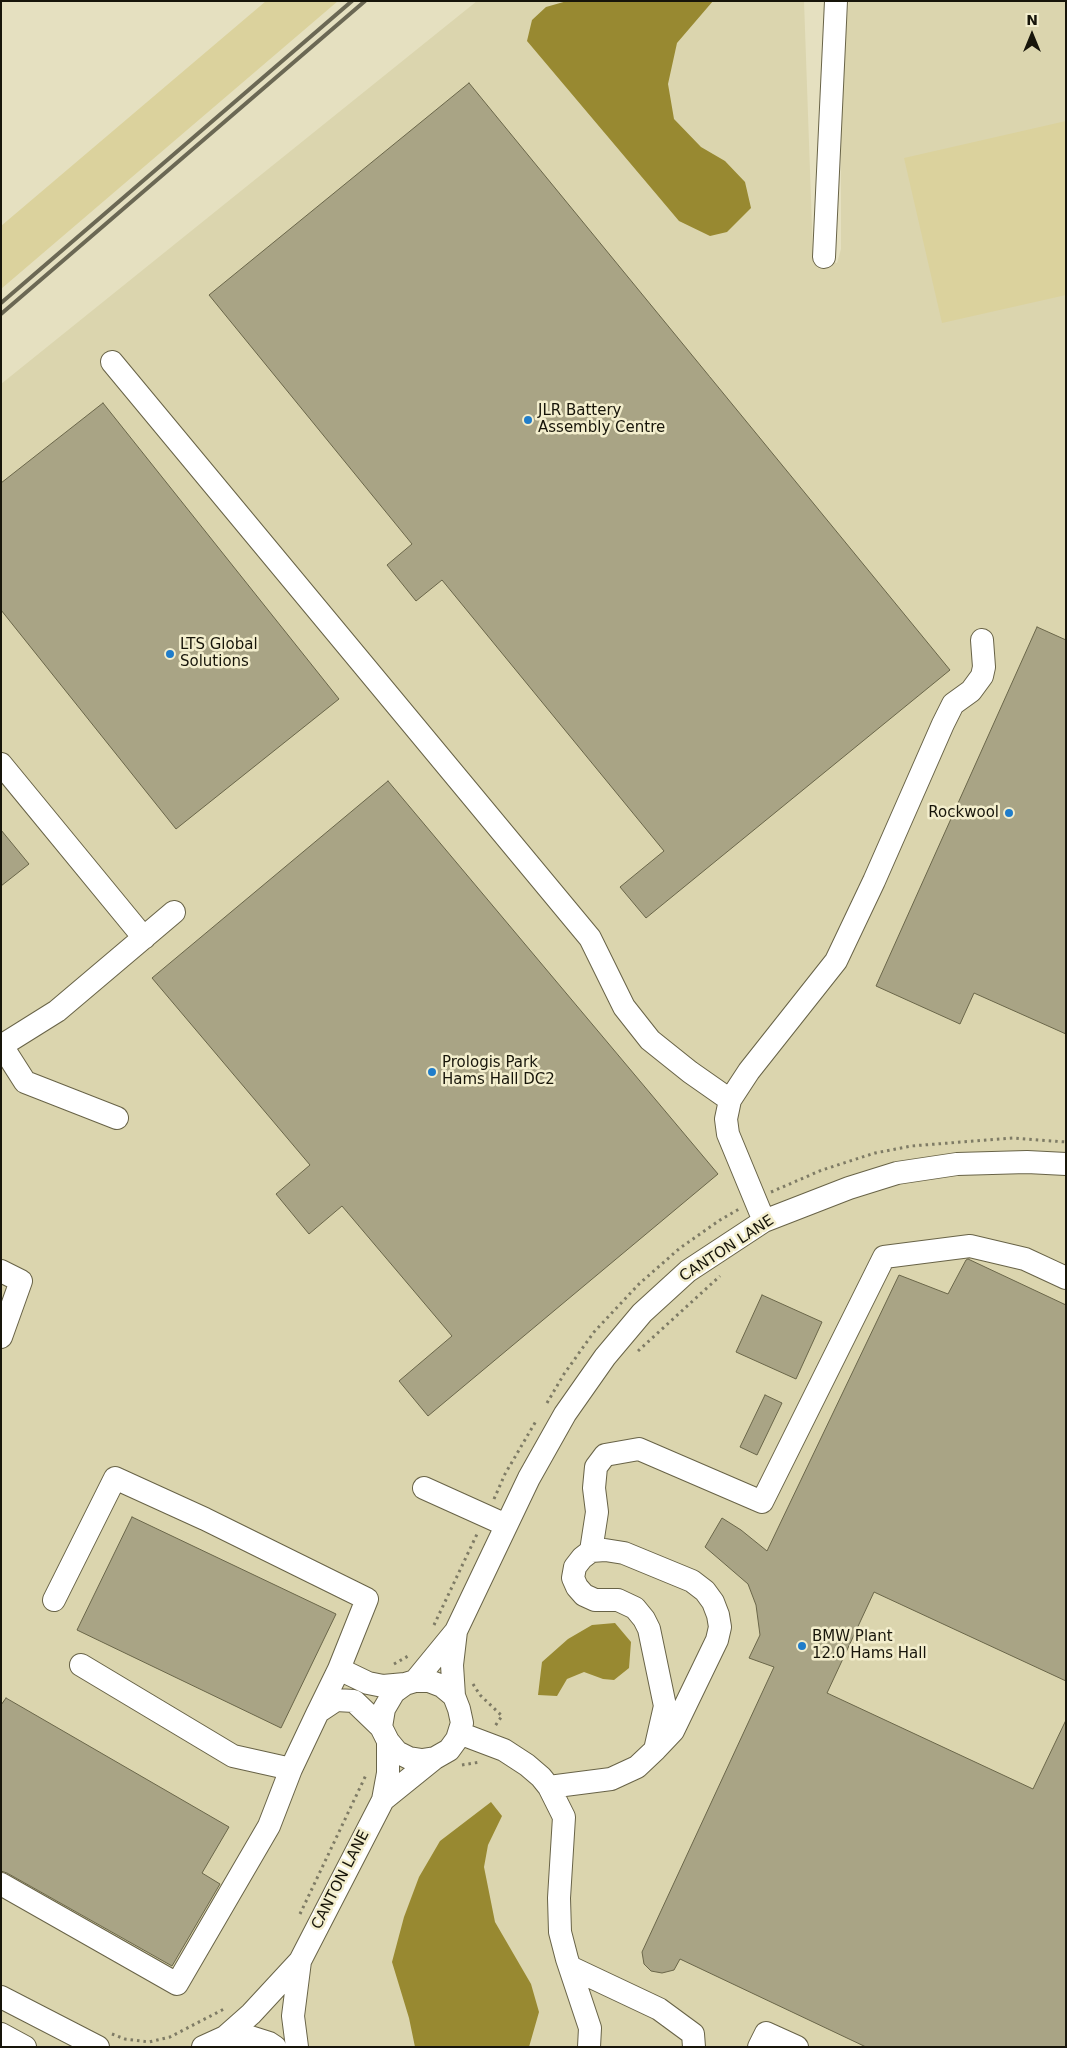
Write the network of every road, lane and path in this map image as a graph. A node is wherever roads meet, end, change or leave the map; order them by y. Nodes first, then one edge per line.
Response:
1 (836, 1) edge
2 (824, 257) dead end
3 (112, 362) dead end
4 (982, 640) dead end
5 (1, 764) edge
6 (174, 912) dead end
7 (144, 938) junction
8 (2, 1046) edge
9 (730, 1100) junction
10 (117, 1118) dead end
11 (1066, 1142) edge
12 (1066, 1164) edge
13 (755, 1201) junction
14 (764, 1221) junction
15 (726, 1270) dead end
16 (1, 1271) edge
17 (1066, 1278) edge
18 (1, 1336) edge
19 (636, 1353) dead end
20 (544, 1407) dead end
21 (539, 1416) dead end
22 (424, 1488) dead end
23 (486, 1515) junction
24 (506, 1525) junction
25 (590, 1551) junction
26 (54, 1600) dead end
27 (432, 1630) dead end
28 (456, 1631) junction
29 (414, 1653) dead end
30 (81, 1664) dead end
31 (390, 1666) dead end
32 (338, 1669) junction
33 (471, 1680) dead end
34 (410, 1683) junction
35 (454, 1696) junction
36 (318, 1712) junction
37 (502, 1716) dead end
38 (459, 1733) junction
39 (384, 1734) junction
40 (655, 1750) junction
41 (445, 1763) junction
42 (480, 1763) dead end
43 (291, 1769) junction
44 (549, 1787) junction
45 (383, 1800) junction
46 (1, 1884) edge
47 (300, 1961) junction
48 (570, 1966) junction
49 (1, 1997) edge
50 (1, 2034) edge
51 (225, 2037) junction
52 (137, 2042) dead end
53 (26, 2047) edge
54 (98, 2047) edge
55 (136, 2047) edge
56 (203, 2047) edge
57 (275, 2047) edge
58 (297, 2047) edge
59 (589, 2047) edge
60 (694, 2047) edge
61 (759, 2047) edge
62 (797, 2047) edge

1 - 2 street
3 - 9 street
4 - 9 street
5 - 7 street
6 - 7 street
7 - 8 street
8 - 10 street
9 - 13 street
11 - 13 path
12 - 14 street, CANTON LANE
13 - 14 street
13 - 20 path
14 - 24 street, CANTON LANE
15 - 19 path
16 - 18 street
17 - 25 street
21 - 23 path
22 - 23 street
23 - 24 street
23 - 27 path
24 - 28 street, CANTON LANE
25 - 40 street
25 - 40 street
26 - 32 street
28 - 34 street, CANTON LANE
28 - 35 street, CANTON LANE
29 - 31 path
30 - 43 street
32 - 34 street
32 - 36 street
33 - 37 path
34 - 35 street
34 - 39 street
35 - 38 street
36 - 39 street
36 - 43 street
38 - 41 street
38 - 44 street
39 - 41 street
39 - 45 street, CANTON LANE
40 - 44 street
41 - 42 path
41 - 45 street, CANTON LANE
43 - 46 street
44 - 48 street
45 - 47 street, CANTON LANE
47 - 51 street, CANTON LANE
47 - 58 street, CANTON LANE
48 - 59 street
48 - 60 street
49 - 54 street
50 - 53 street
51 - 56 street
51 - 57 street
52 - 55 path
61 - 62 street

